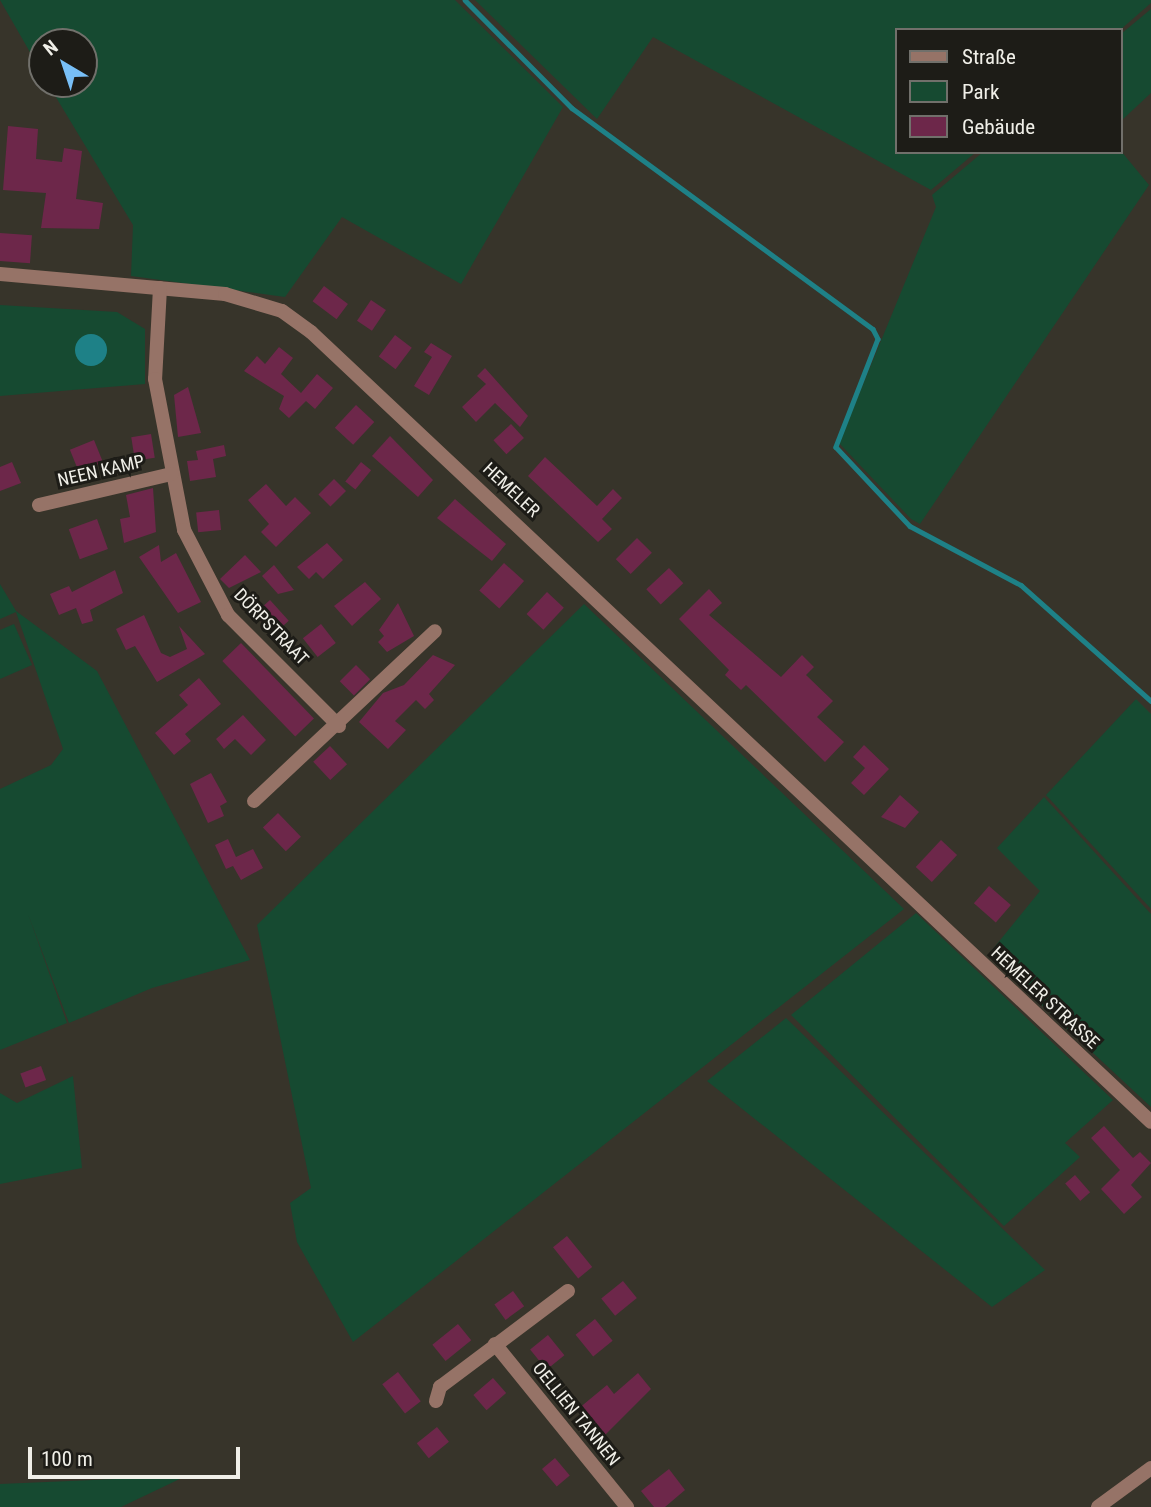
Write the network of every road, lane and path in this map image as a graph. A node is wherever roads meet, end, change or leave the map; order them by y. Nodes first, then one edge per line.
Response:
1 (0, 274) edge
2 (160, 288) junction
3 (171, 474) junction
4 (39, 505) dead end
5 (435, 631) dead end
6 (339, 726) junction
7 (254, 801) dead end
8 (914, 901) joint
9 (1151, 1122) edge
10 (568, 1291) dead end
11 (495, 1344) junction
12 (436, 1401) dead end
13 (1151, 1468) edge
14 (627, 1507) edge
15 (1098, 1507) edge

1 - 2 street, HEMELER
2 - 3 street, DÖRPSTRAAT
2 - 8 street, HEMELER
3 - 4 street, NEEN KAMP
3 - 6 street, DÖRPSTRAAT
5 - 6 street
6 - 7 street
8 - 9 street, HEMELER STRASSE
10 - 11 street
11 - 12 street
11 - 14 street, OELLIEN TANNEN
13 - 15 street

